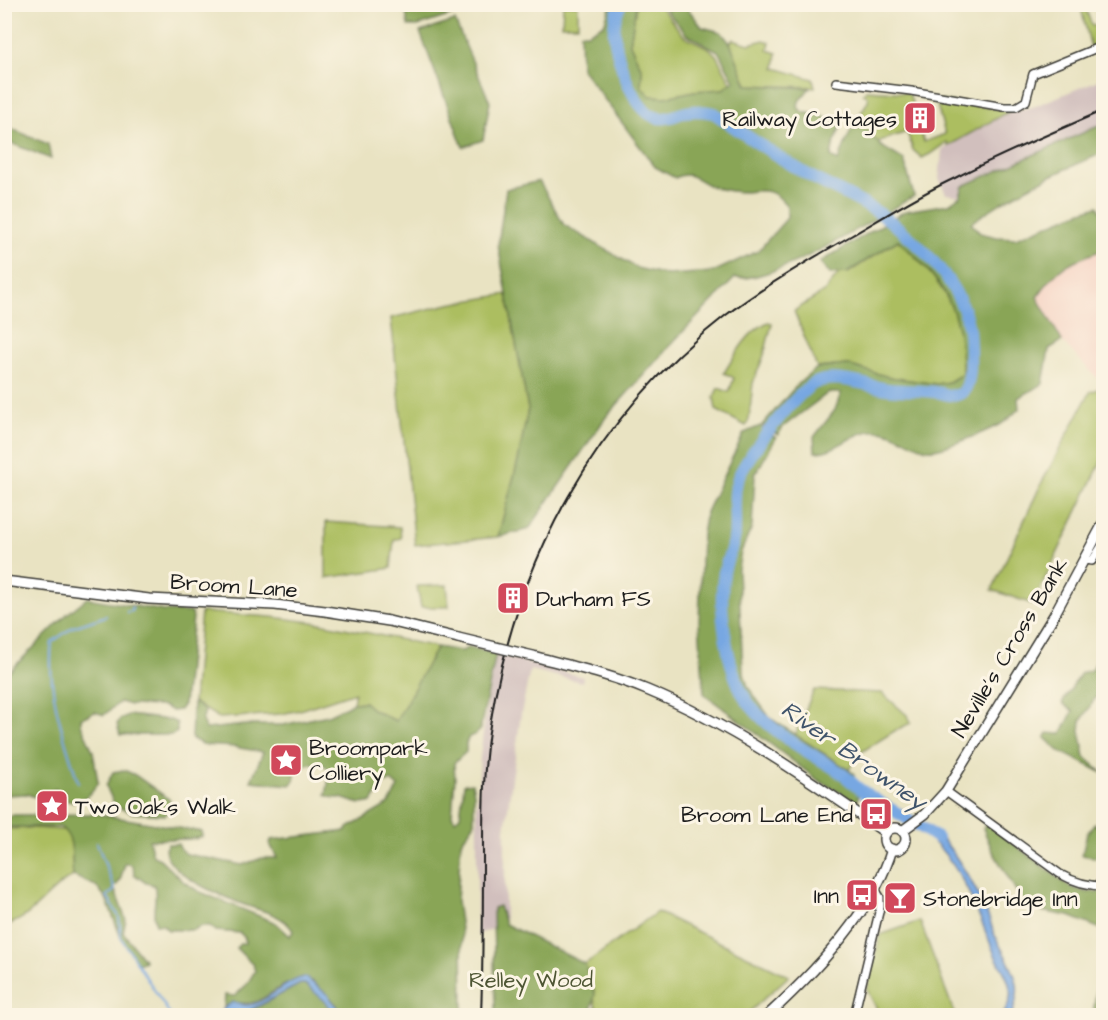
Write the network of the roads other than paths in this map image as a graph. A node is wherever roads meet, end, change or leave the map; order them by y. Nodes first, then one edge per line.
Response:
1 (1104, 45) edge
2 (836, 82) dead end
3 (1104, 522) edge
4 (1104, 542) edge
5 (1084, 560) junction
6 (4, 581) edge
7 (946, 791) junction
8 (902, 831) junction
9 (886, 833) junction
10 (892, 849) junction
11 (1104, 886) edge
12 (875, 889) junction
13 (767, 1016) edge
14 (854, 1016) edge

1 - 2 street
3 - 5 main road, Neville's Cross Bank
4 - 5 street
5 - 7 main road, Neville's Cross Bank
6 - 9 main road, Broom Lane, bridge
7 - 8 main road, Neville's Cross Bank
7 - 11 street
8 - 9 main road
8 - 10 main road
9 - 10 main road
10 - 12 main road
12 - 13 main road
12 - 14 street

